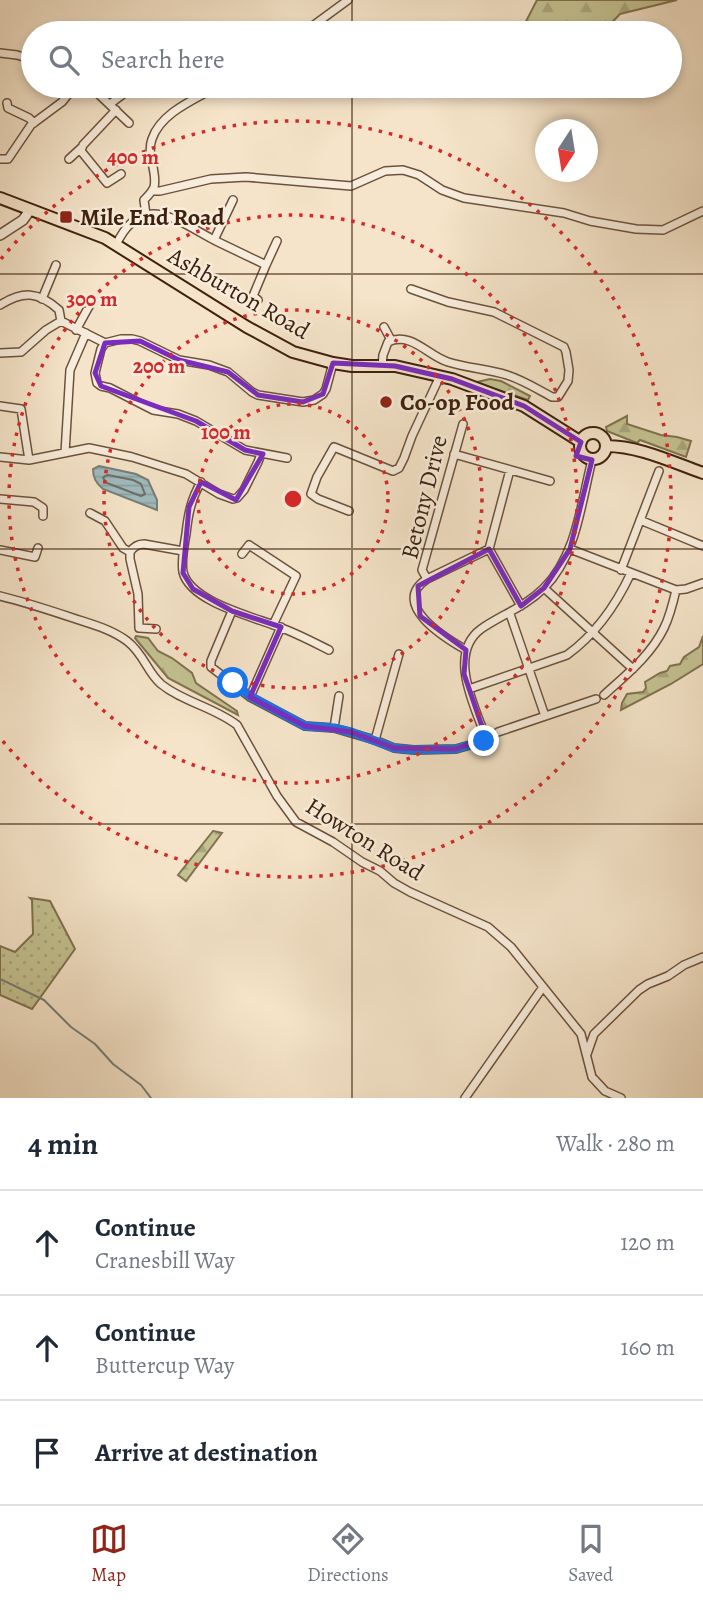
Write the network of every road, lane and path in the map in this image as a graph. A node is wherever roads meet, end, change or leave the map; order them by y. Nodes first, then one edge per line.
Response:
1 (348, 0) edge
2 (319, 21) edge
3 (0, 53) edge
4 (21, 56) edge
5 (65, 98) edge
6 (103, 98) edge
7 (122, 98) edge
8 (198, 98) edge
9 (7, 103) dead end
10 (113, 107) junction
11 (34, 122) junction
12 (129, 123) dead end
13 (81, 148) junction
14 (0, 159) edge
15 (69, 159) dead end
16 (121, 174) dead end
17 (153, 191) junction
18 (0, 198) edge
19 (233, 200) dead end
20 (30, 210) junction
21 (703, 211) edge
22 (146, 215) junction
23 (0, 234) edge
24 (214, 240) junction
25 (277, 242) dead end
26 (116, 244) junction
27 (56, 265) dead end
28 (266, 265) junction
29 (411, 289) dead end
30 (42, 299) junction
31 (93, 299) dead end
32 (258, 300) dead end
33 (0, 305) edge
34 (61, 321) junction
35 (384, 327) dead end
36 (76, 330) junction
37 (86, 333) junction
38 (391, 340) junction
39 (105, 343) junction
40 (0, 353) edge
41 (333, 363) junction
42 (382, 366) junction
43 (440, 376) junction
44 (0, 406) edge
45 (463, 424) dead end
46 (581, 442) junction
47 (606, 446) junction
48 (65, 453) junction
49 (261, 454) junction
50 (454, 454) junction
51 (0, 457) edge
52 (287, 458) dead end
53 (29, 460) junction
54 (592, 460) junction
55 (510, 470) junction
56 (659, 471) dead end
57 (702, 471) edge
58 (550, 481) dead end
59 (201, 482) junction
60 (0, 499) edge
61 (349, 510) dead end
62 (90, 513) dead end
63 (43, 516) dead end
64 (640, 520) junction
65 (703, 546) edge
66 (38, 548) dead end
67 (570, 548) junction
68 (489, 549) junction
69 (0, 550) edge
70 (183, 551) junction
71 (130, 552) junction
72 (242, 554) dead end
73 (621, 569) junction
74 (631, 573) junction
75 (427, 579) junction
76 (703, 583) edge
77 (544, 588) junction
78 (676, 590) junction
79 (0, 596) edge
80 (520, 606) junction
81 (232, 611) junction
82 (510, 614) junction
83 (277, 626) junction
84 (156, 629) dead end
85 (593, 632) junction
86 (329, 650) dead end
87 (466, 650) junction
88 (399, 654) dead end
89 (530, 668) junction
90 (633, 669) junction
91 (469, 689) junction
92 (604, 695) dead end
93 (250, 696) junction
94 (339, 696) dead end
95 (596, 699) dead end
96 (545, 716) junction
97 (334, 728) junction
98 (498, 732) dead end
99 (375, 740) junction
100 (703, 957) edge
101 (543, 987) junction
102 (581, 1034) junction
103 (594, 1034) junction
104 (586, 1055) junction
105 (465, 1098) edge
106 (621, 1098) edge

1 - 2 street
3 - 4 street
5 - 11 street
6 - 10 street
7 - 10 street
8 - 17 street
9 - 11 street
10 - 12 street
10 - 13 street
11 - 14 street
13 - 15 street
13 - 16 street
17 - 21 street
17 - 22 street
18 - 20 main road, Ashburton Road
19 - 24 street
20 - 23 street
20 - 26 main road, Ashburton Road
22 - 24 street
22 - 26 street
24 - 28 street
25 - 28 street
26 - 41 main road, Ashburton Road
27 - 30 street
28 - 32 street
29 - 38 street
30 - 33 street
30 - 34 street
31 - 36 street
34 - 36 street
34 - 40 street
35 - 38 street
36 - 37 street
37 - 39 street
37 - 48 street
38 - 42 street
39 - 41 street
39 - 49 street
41 - 42 main road, Ashburton Road
42 - 43 main road, Ashburton Road
43 - 46 main road, Ashburton Road
43 - 61 street
44 - 53 street
45 - 50 street, Betony Drive
46 - 47 main road, Ashburton Road
46 - 54 main road, Ashburton Road
47 - 54 main road
47 - 57 main road, Ashburton Road
48 - 53 street
48 - 59 street
49 - 52 street
49 - 59 street
50 - 55 street
50 - 75 street, Betony Drive
51 - 53 street
54 - 67 street
55 - 58 street
55 - 68 street
56 - 64 street
59 - 70 street
60 - 63 street
62 - 71 street
64 - 65 street
64 - 73 street
66 - 69 street
67 - 73 street
67 - 77 street
68 - 75 street
68 - 80 street
70 - 71 street
70 - 81 street
71 - 84 street
72 - 83 street
73 - 74 street
74 - 78 street
74 - 85 street
75 - 87 street, Betony Drive
76 - 78 street
77 - 80 street
77 - 85 street
78 - 90 street
79 - 101 street, Howton Road
80 - 82 street
81 - 83 street
81 - 93 street
82 - 87 street
82 - 89 street
83 - 86 street
83 - 93 street
85 - 89 street
85 - 90 street
87 - 91 street
88 - 99 street
89 - 91 street
89 - 96 street
90 - 92 street
91 - 99 street
93 - 97 street
94 - 97 street
95 - 96 street
96 - 98 street
97 - 99 street
100 - 103 street
101 - 102 street, Howton Road
101 - 105 street
102 - 103 street
102 - 104 street, Howton Road
103 - 104 street
104 - 106 street, Howton Road

